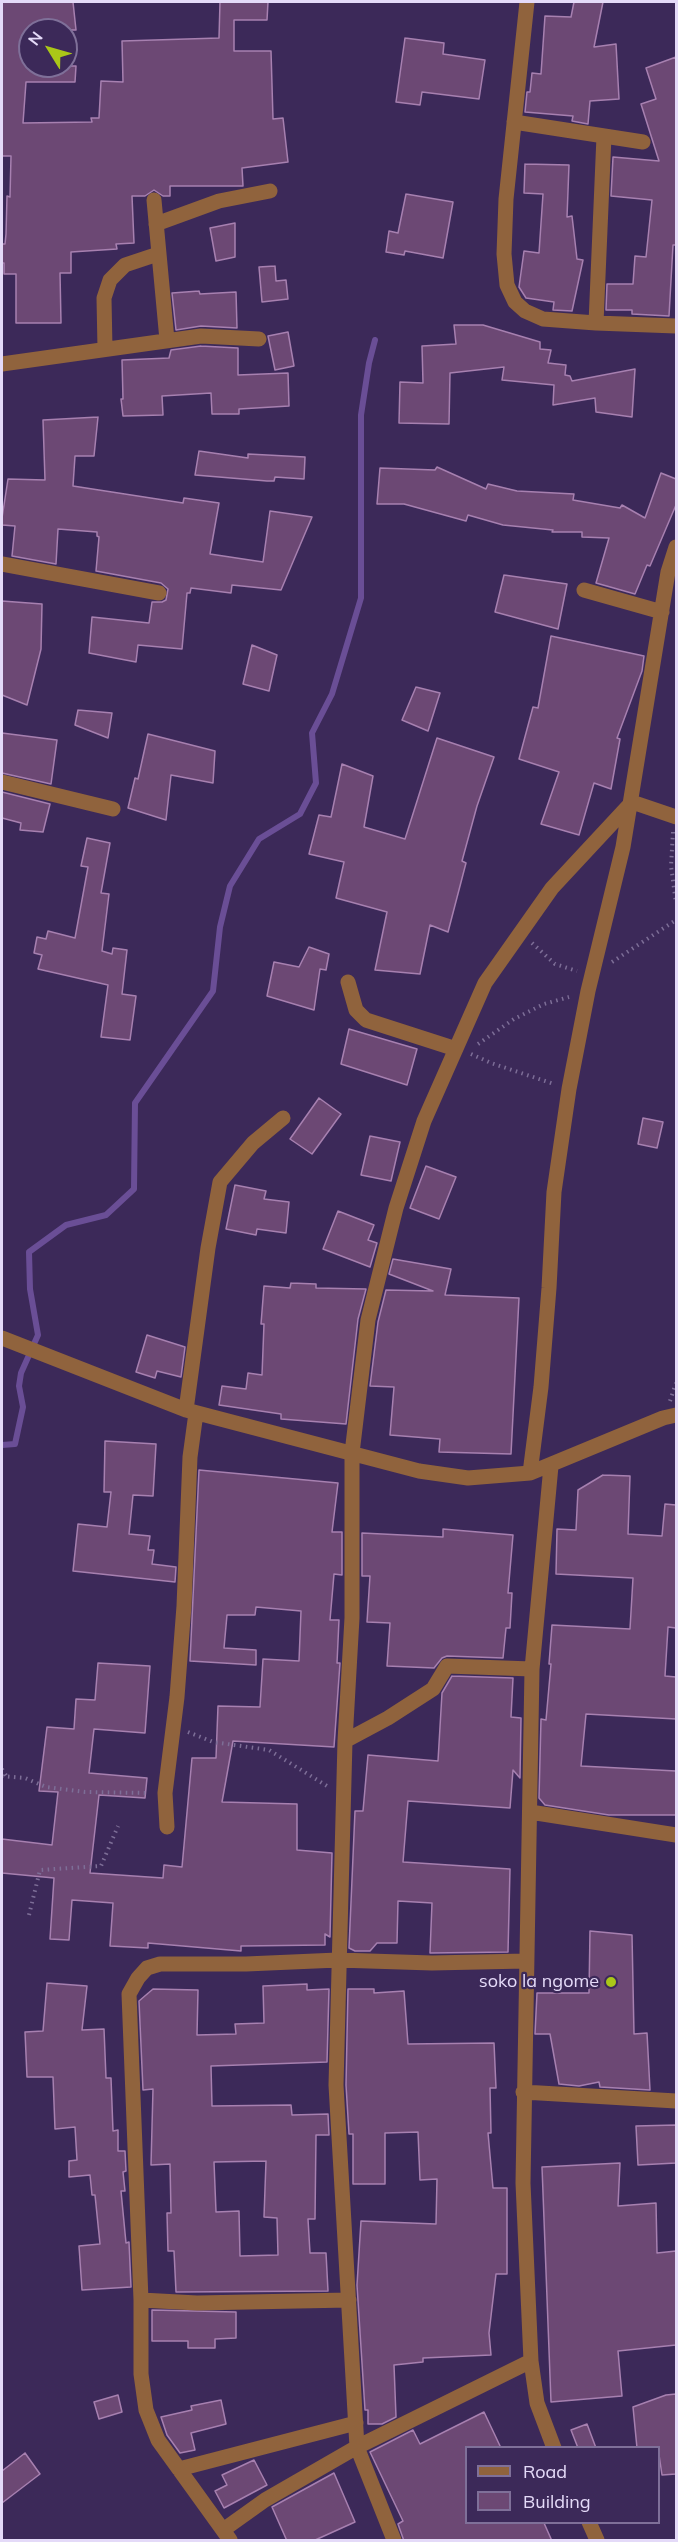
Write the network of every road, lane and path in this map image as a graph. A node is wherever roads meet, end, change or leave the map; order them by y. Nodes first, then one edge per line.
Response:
1 (527, 2) edge
2 (514, 122) junction
3 (604, 136) junction
4 (643, 142) dead end
5 (270, 191) dead end
6 (154, 200) dead end
7 (156, 224) junction
8 (158, 254) junction
9 (596, 323) junction
10 (676, 326) edge
11 (259, 339) dead end
12 (168, 340) junction
13 (105, 349) junction
14 (2, 364) edge
15 (676, 547) edge
16 (2, 564) edge
17 (584, 590) dead end
18 (159, 593) dead end
19 (662, 612) junction
20 (2, 782) edge
21 (632, 802) junction
22 (113, 809) dead end
23 (675, 817) edge
24 (676, 903) edge
25 (676, 920) edge
26 (523, 927) junction
27 (594, 973) junction
28 (348, 982) dead end
29 (588, 991) junction
30 (463, 1051) junction
31 (570, 1089) junction
32 (283, 1118) dead end
33 (2, 1338) edge
34 (191, 1411) junction
35 (676, 1415) edge
36 (352, 1452) junction
37 (551, 1466) junction
38 (530, 1473) junction
39 (532, 1669) junction
40 (173, 1727) junction
41 (345, 1741) junction
42 (2, 1769) edge
43 (2, 1776) edge
44 (7, 1777) junction
45 (165, 1793) junction
46 (345, 1797) junction
47 (530, 1812) junction
48 (118, 1826) dead end
49 (166, 1827) dead end
50 (676, 1835) edge
51 (29, 1914) dead end
52 (338, 1960) junction
53 (526, 1961) junction
54 (523, 2092) junction
55 (676, 2101) edge
56 (141, 2300) junction
57 (349, 2300) junction
58 (531, 2361) junction
59 (356, 2423) junction
60 (553, 2446) edge
61 (357, 2447) junction
62 (179, 2469) junction
63 (589, 2524) edge
64 (226, 2535) edge
65 (394, 2541) edge
66 (597, 2541) edge

1 - 2 street
2 - 3 street
2 - 9 street
3 - 4 street
3 - 9 street
5 - 7 street
6 - 7 street
7 - 8 street
8 - 12 street
8 - 13 street
9 - 10 street
11 - 12 street
12 - 13 street
13 - 14 street
15 - 19 street
16 - 18 street
17 - 19 street
19 - 21 street
20 - 22 street
21 - 23 street
21 - 26 street
21 - 27 street
23 - 24 path
25 - 27 path
26 - 27 path
26 - 30 street
27 - 29 street
28 - 30 street
29 - 30 path
29 - 31 street
30 - 31 path
30 - 36 street
31 - 38 street
32 - 34 street
33 - 34 street
34 - 36 street
34 - 40 street
35 - 37 street
36 - 38 street
36 - 41 street
37 - 38 street
37 - 39 street
39 - 41 street
39 - 47 street
40 - 45 street
40 - 46 path
41 - 46 street
42 - 44 path
43 - 44 path
44 - 45 path
45 - 49 street
46 - 52 street
47 - 50 street
47 - 53 street
48 - 51 path
52 - 53 street
52 - 56 street
52 - 57 street
53 - 54 street
54 - 55 street
54 - 58 street
56 - 57 street
56 - 62 street
57 - 59 street
58 - 60 street
58 - 61 street
59 - 61 street
59 - 62 street
61 - 64 street
61 - 65 street
62 - 64 street
63 - 66 street

